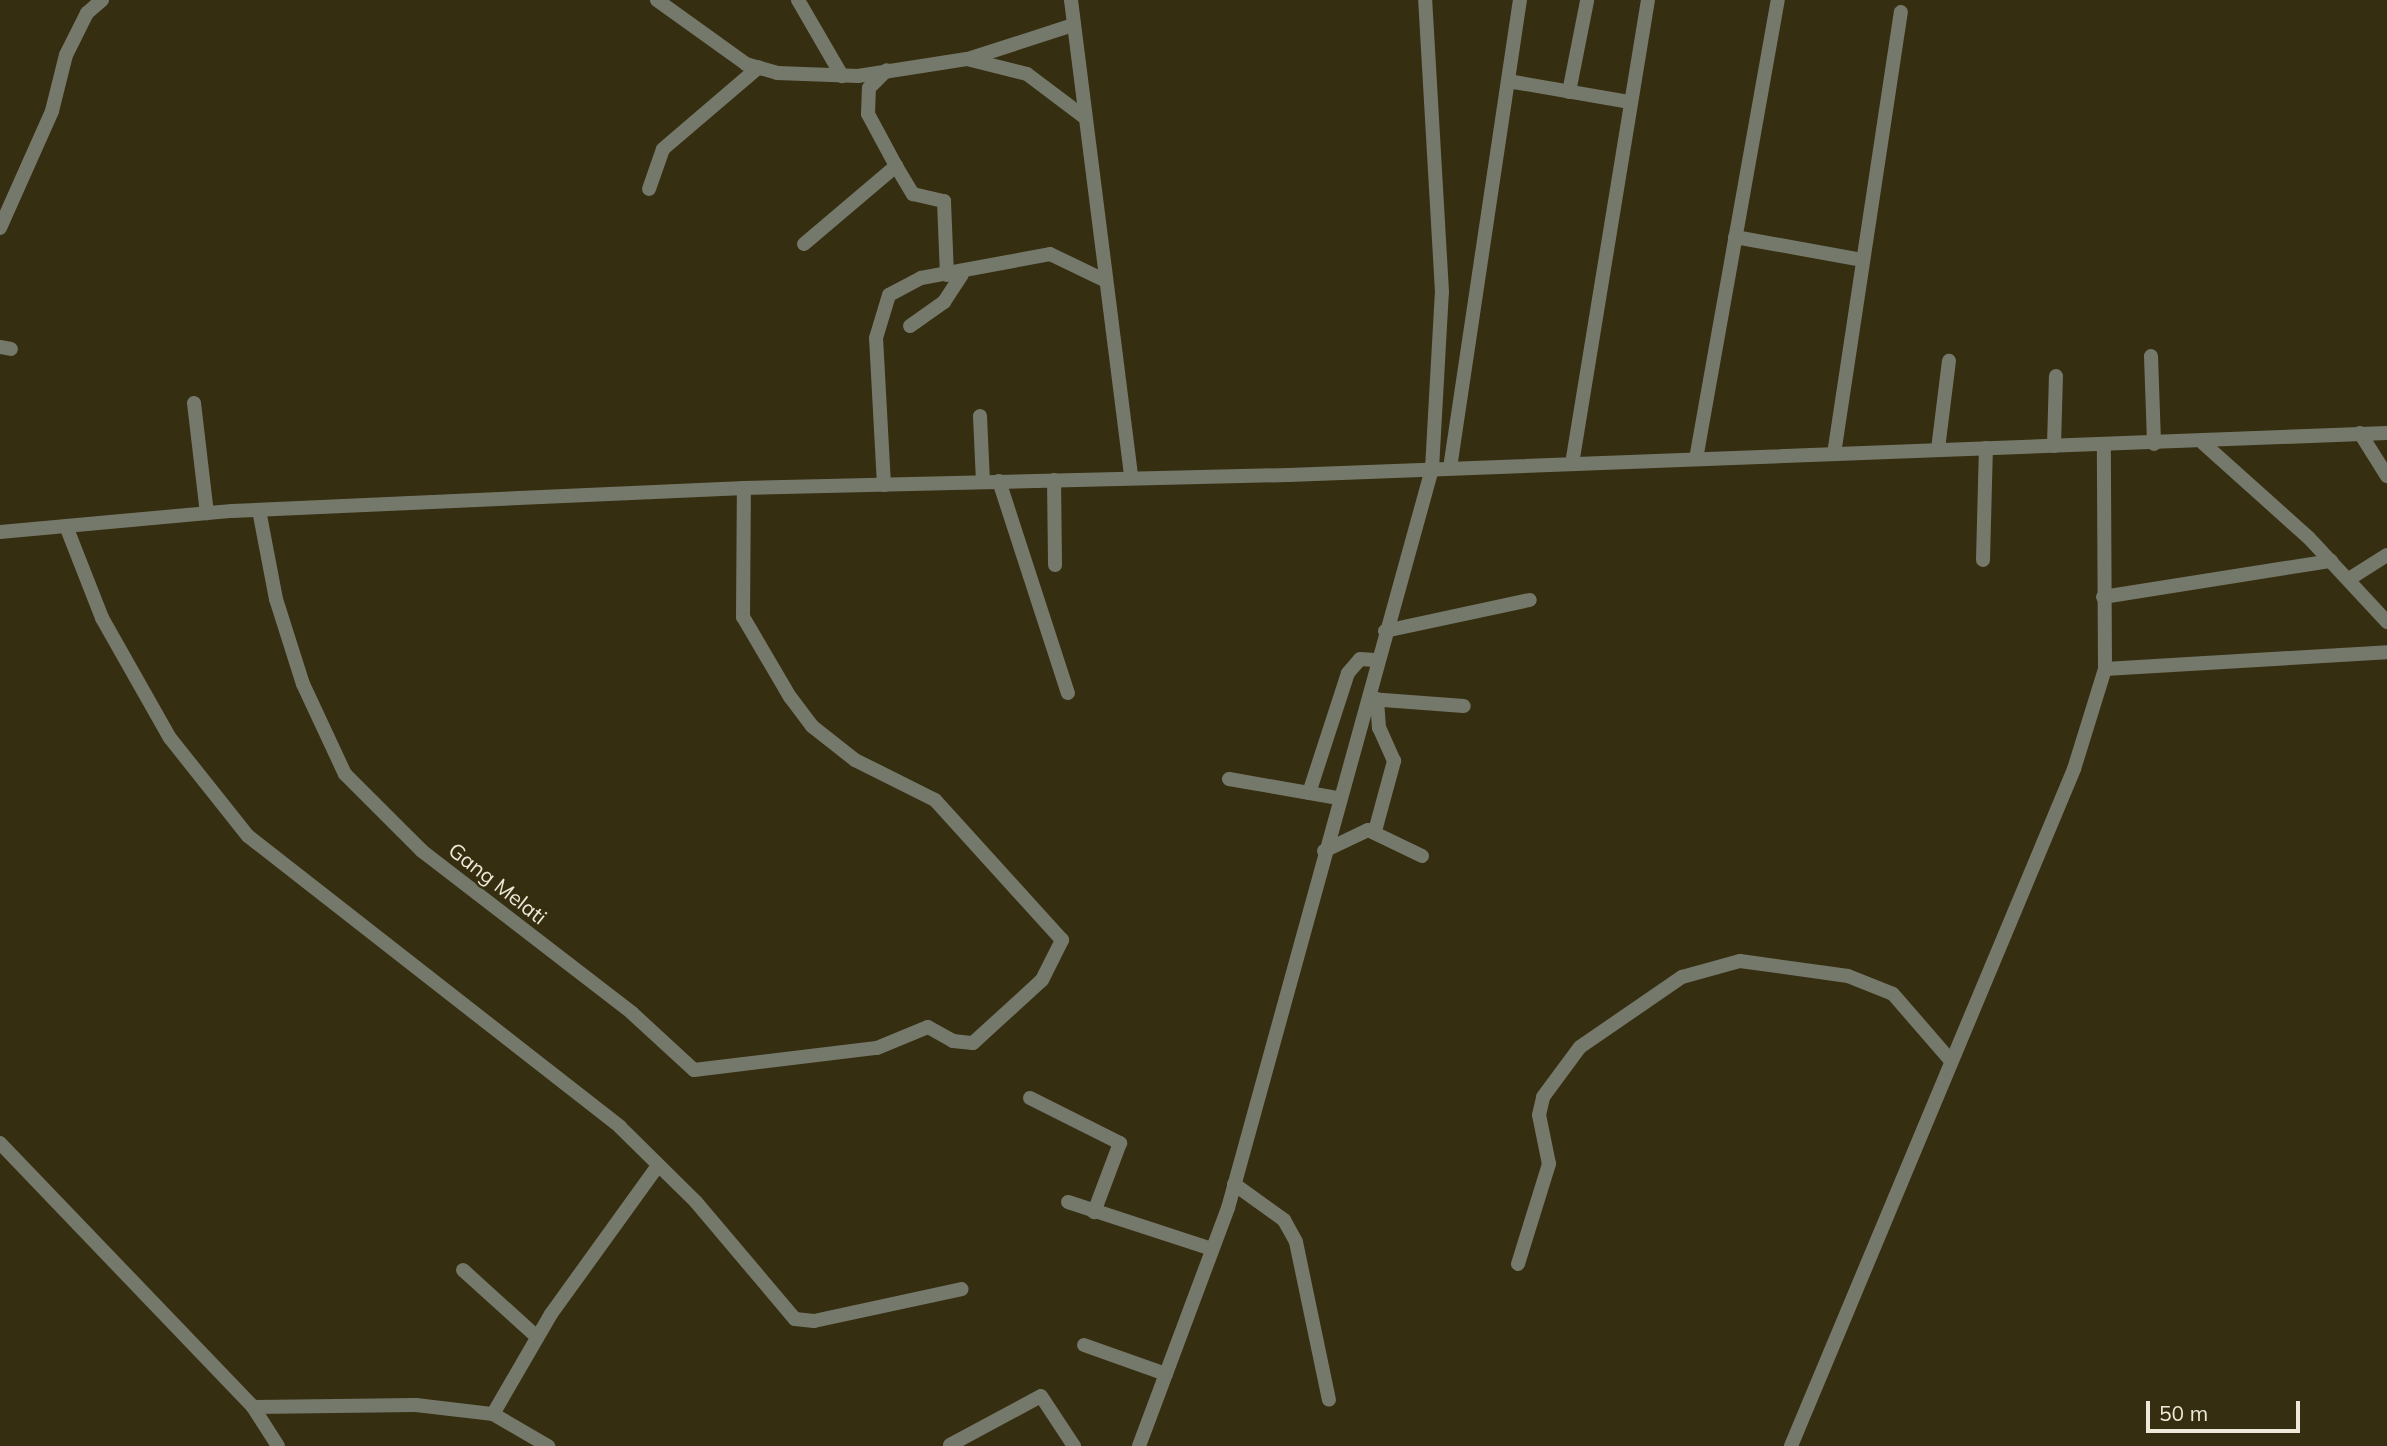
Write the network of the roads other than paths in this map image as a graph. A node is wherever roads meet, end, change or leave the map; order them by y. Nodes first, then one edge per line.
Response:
1 (102, 0) edge
2 (657, 0) edge
3 (798, 0) edge
4 (1071, 0) edge
5 (1424, 0) edge
6 (1520, 0) edge
7 (1647, 0) edge
8 (1778, 0) edge
9 (1587, 1) edge
10 (1901, 12) dead end
11 (1073, 25) junction
12 (967, 59) junction
13 (758, 67) junction
14 (887, 70) junction
15 (842, 76) junction
16 (1508, 81) junction
17 (1569, 92) junction
18 (1630, 102) junction
19 (1083, 116) junction
20 (895, 166) junction
21 (649, 189) dead end
22 (0, 228) edge
23 (1735, 237) junction
24 (804, 244) dead end
25 (1863, 260) junction
26 (955, 274) junction
27 (1104, 280) junction
28 (910, 326) dead end
29 (2151, 356) dead end
30 (1949, 361) dead end
31 (2056, 376) dead end
32 (194, 403) dead end
33 (980, 416) dead end
34 (2360, 433) junction
35 (2384, 433) edge
36 (2203, 443) junction
37 (2104, 444) junction
38 (2154, 444) junction
39 (2054, 446) junction
40 (1986, 448) junction
41 (1938, 449) junction
42 (1834, 454) junction
43 (1696, 459) junction
44 (1572, 464) junction
45 (1450, 468) junction
46 (1432, 469) junction
47 (2387, 476) edge
48 (1131, 477) junction
49 (1054, 480) junction
50 (999, 481) junction
51 (983, 482) junction
52 (884, 485) junction
53 (744, 488) junction
54 (259, 510) junction
55 (207, 513) junction
56 (66, 526) junction
57 (0, 531) edge
58 (2387, 555) edge
59 (1983, 560) dead end
60 (2331, 561) junction
61 (1055, 565) dead end
62 (2349, 579) junction
63 (2103, 597) junction
64 (1530, 600) dead end
65 (2387, 622) edge
66 (1385, 631) junction
67 (2387, 652) edge
68 (1375, 660) junction
69 (2105, 669) junction
70 (1068, 693) dead end
71 (1371, 699) junction
72 (1464, 706) dead end
73 (1229, 779) dead end
74 (1309, 793) junction
75 (1338, 797) junction
76 (1375, 831) junction
77 (1324, 851) junction
78 (1422, 856) dead end
79 (1951, 1061) junction
80 (1030, 1098) dead end
81 (0, 1143) edge
82 (657, 1167) junction
83 (1234, 1184) junction
84 (1068, 1202) dead end
85 (1094, 1212) junction
86 (1212, 1249) junction
87 (1518, 1264) dead end
88 (463, 1270) dead end
89 (962, 1289) dead end
90 (537, 1337) junction
91 (1084, 1345) dead end
92 (1166, 1374) junction
93 (1329, 1400) dead end
94 (253, 1407) junction
95 (493, 1414) junction
96 (950, 1445) edge
97 (278, 1446) edge
98 (548, 1446) edge
99 (1074, 1446) edge
100 (1139, 1446) edge
101 (1791, 1446) edge

1 - 22 street
2 - 13 street
3 - 15 street
4 - 11 street
5 - 46 street
6 - 16 street
7 - 18 street
8 - 23 street
9 - 17 street
10 - 25 street
11 - 12 street
11 - 19 street
12 - 14 street
12 - 19 street
13 - 15 street
13 - 21 street
14 - 15 street
14 - 20 street
16 - 17 street
16 - 45 street
17 - 18 street
18 - 44 street
19 - 27 street
20 - 24 street
20 - 26 street
23 - 25 street
23 - 43 street
25 - 42 street
26 - 27 street
26 - 28 street
26 - 52 street
27 - 48 street
29 - 38 street
30 - 41 street
31 - 39 street
32 - 55 street
33 - 51 street
34 - 35 street
34 - 36 street
34 - 47 street
36 - 38 street
36 - 60 street
37 - 38 street
37 - 39 street
37 - 63 street
39 - 40 street
40 - 41 street
40 - 59 street
41 - 42 street
42 - 43 street
43 - 44 street
44 - 45 street
45 - 46 street
46 - 48 street
46 - 66 street
48 - 49 street
49 - 50 street
49 - 61 street
50 - 51 street
50 - 70 street
51 - 52 street
52 - 53 street
53 - 54 street
53 - 54 street, Gang Melati
54 - 55 street
55 - 56 street
56 - 57 street
56 - 82 street
58 - 62 street
60 - 62 street
60 - 63 street
62 - 65 street
63 - 69 street
64 - 66 street
66 - 68 street
67 - 69 street
68 - 71 street
68 - 74 street
69 - 79 street
71 - 72 street
71 - 75 street
71 - 76 street
73 - 74 street
74 - 75 street
75 - 77 street
76 - 77 street
76 - 78 street
77 - 83 street
79 - 87 street
79 - 101 street
80 - 85 street
81 - 94 street
82 - 89 street
82 - 90 street
83 - 86 street
83 - 93 street
84 - 85 street
85 - 86 street
86 - 92 street
88 - 90 street
90 - 95 street
91 - 92 street
92 - 100 street
94 - 95 street
94 - 97 street
95 - 98 street
96 - 99 street

